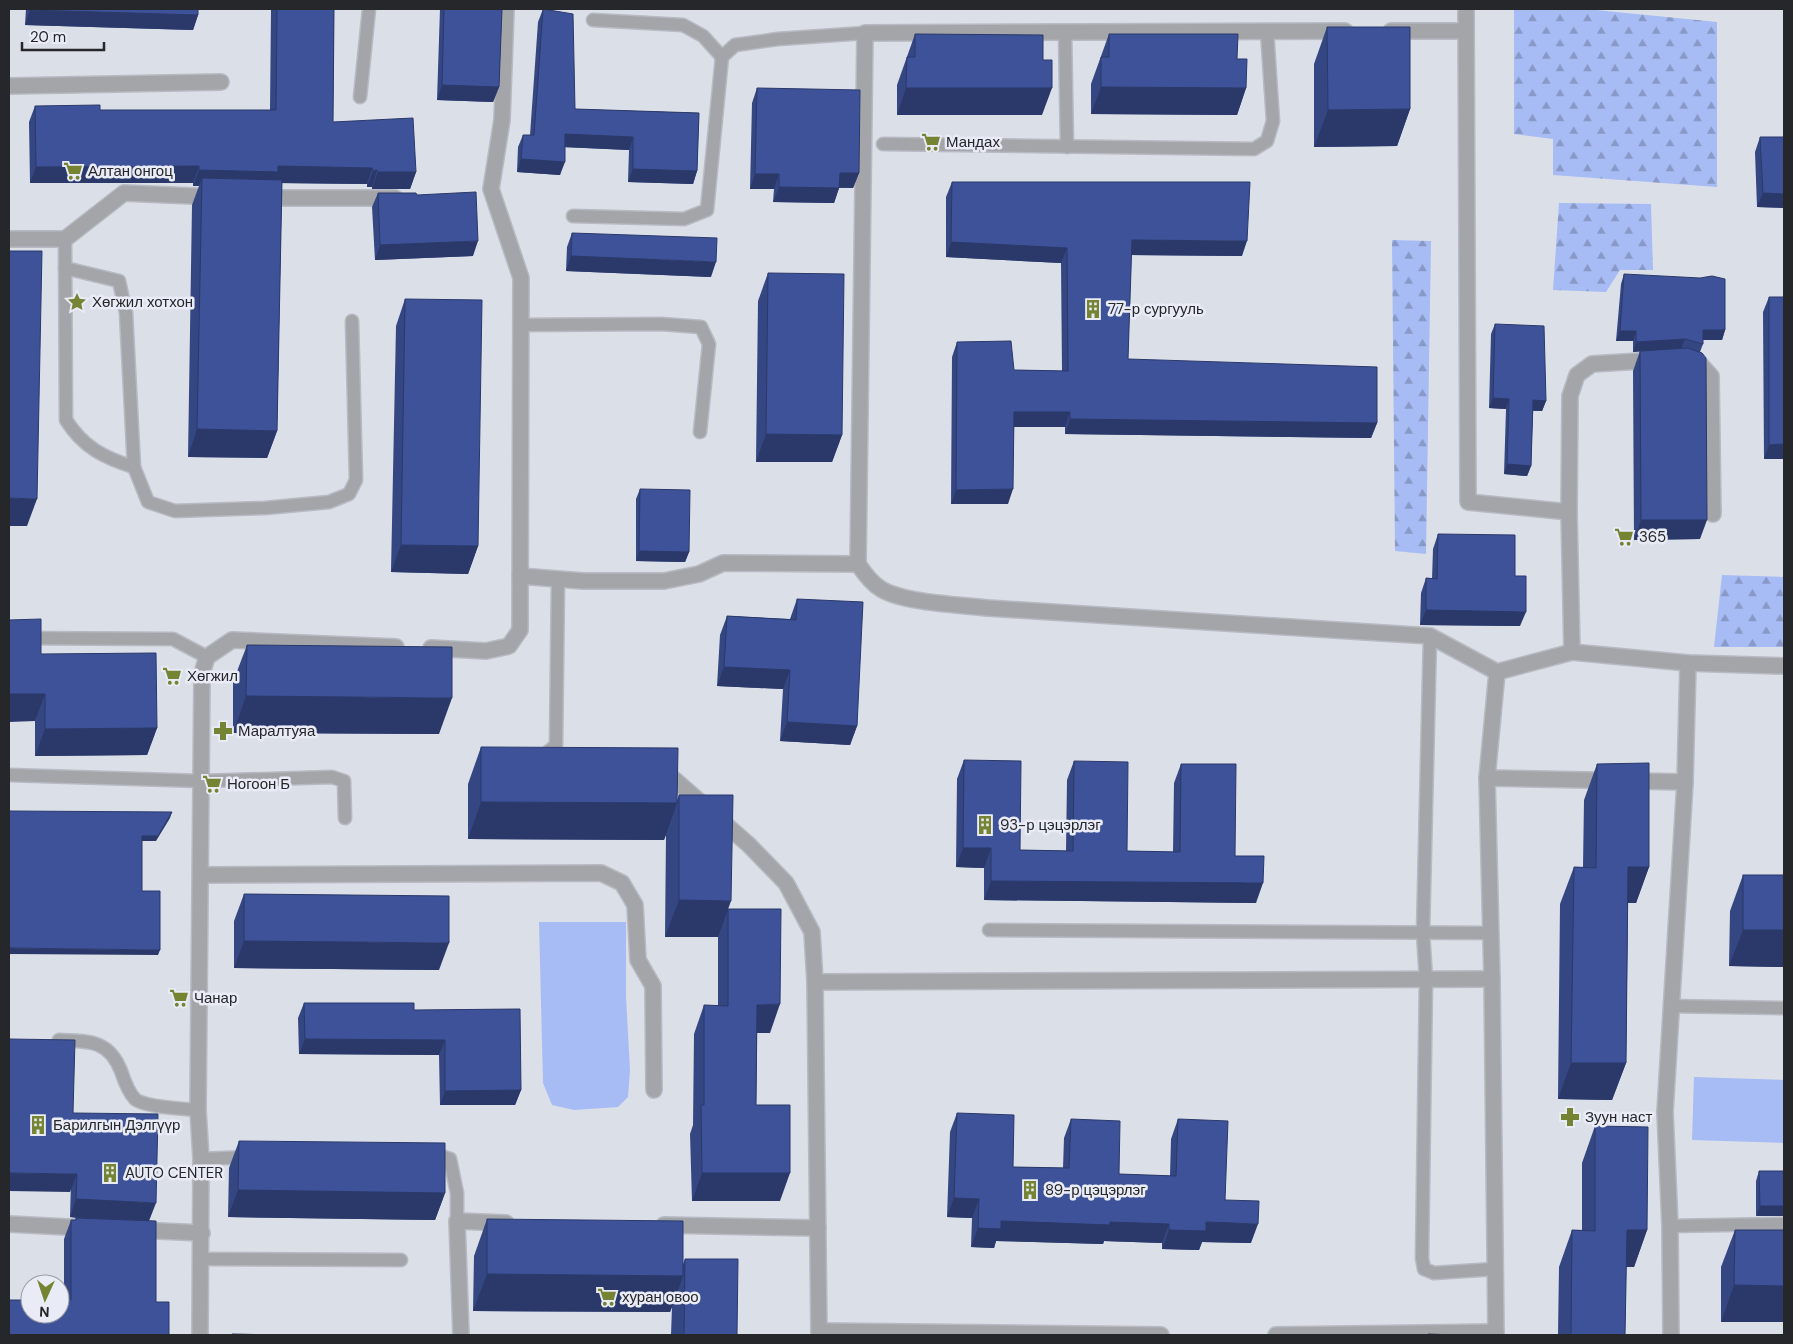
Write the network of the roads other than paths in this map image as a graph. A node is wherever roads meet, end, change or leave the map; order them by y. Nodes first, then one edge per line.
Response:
1 (369, 9) edge
2 (506, 9) edge
3 (1466, 9) edge
4 (593, 20) dead end
5 (1466, 30) junction
6 (1268, 31) junction
7 (1357, 31) edge
8 (1377, 31) edge
9 (1065, 32) junction
10 (865, 33) junction
11 (722, 57) junction
12 (221, 82) dead end
13 (9, 86) edge
14 (360, 96) dead end
15 (883, 144) dead end
16 (1067, 147) junction
17 (491, 189) junction
18 (473, 192) edge
19 (228, 197) edge
20 (247, 198) edge
21 (409, 198) edge
22 (572, 216) dead end
23 (9, 239) edge
24 (65, 240) junction
25 (65, 268) junction
26 (352, 322) dead end
27 (520, 325) junction
28 (700, 432) dead end
29 (134, 468) junction
30 (1569, 512) junction
31 (1713, 514) dead end
32 (858, 564) junction
33 (520, 576) junction
34 (558, 579) junction
35 (1430, 636) junction
36 (9, 638) edge
37 (1572, 652) junction
38 (207, 657) junction
39 (1688, 663) junction
40 (1784, 666) edge
41 (1497, 672) junction
42 (522, 757) edge
43 (9, 776) edge
44 (1487, 778) junction
45 (675, 780) edge
46 (201, 781) junction
47 (1685, 782) junction
48 (345, 818) dead end
49 (201, 875) junction
50 (989, 930) dead end
51 (1423, 933) junction
52 (1491, 933) junction
53 (1426, 979) junction
54 (1492, 979) junction
55 (815, 982) junction
56 (1672, 1006) junction
57 (1784, 1008) edge
58 (46, 1040) edge
59 (654, 1090) dead end
60 (198, 1110) junction
61 (416, 1151) edge
62 (266, 1156) edge
63 (201, 1159) junction
64 (457, 1221) junction
65 (524, 1223) edge
66 (9, 1224) edge
67 (1784, 1224) edge
68 (652, 1225) edge
69 (1670, 1226) junction
70 (105, 1228) edge
71 (818, 1228) junction
72 (124, 1229) edge
73 (202, 1233) junction
74 (201, 1259) junction
75 (402, 1260) dead end
76 (1495, 1269) junction
77 (819, 1333) edge
78 (1496, 1333) edge
79 (200, 1335) edge
80 (461, 1335) edge
81 (1161, 1335) edge
82 (1276, 1335) edge
83 (1671, 1335) edge

1 - 14 lane
2 - 17 street
3 - 5 street
4 - 11 lane
5 - 8 street
5 - 30 street
6 - 7 street
6 - 9 street
6 - 16 lane
9 - 10 street
9 - 16 lane
10 - 11 lane
10 - 32 street
11 - 22 lane
12 - 13 street
15 - 16 lane
17 - 18 street
17 - 27 street
19 - 24 street
20 - 21 street
23 - 24 street
24 - 25 lane
25 - 29 lane
25 - 29 lane
26 - 29 lane
27 - 28 lane
27 - 33 street
30 - 31 street
30 - 37 street
32 - 34 street
32 - 35 street
33 - 34 street
33 - 38 street
34 - 42 lane
35 - 41 street
35 - 51 lane
36 - 38 lane
37 - 39 street
37 - 41 street
38 - 46 street
39 - 40 street
39 - 47 street
41 - 44 street
43 - 46 lane
44 - 47 street
44 - 52 street
45 - 55 street
46 - 48 lane
46 - 49 street
47 - 56 street
49 - 59 street
49 - 60 street
50 - 51 lane
51 - 52 lane
51 - 53 lane
52 - 54 street
53 - 54 street
53 - 55 street
53 - 76 lane
54 - 76 street
55 - 71 street
56 - 57 lane
56 - 69 street
58 - 60 lane
60 - 63 street
61 - 64 lane
62 - 63 lane
63 - 73 street
64 - 65 street
64 - 80 street
66 - 70 street
67 - 69 lane
68 - 71 street
69 - 83 street
71 - 77 street
72 - 73 street
73 - 74 street
74 - 75 lane
74 - 79 street
76 - 78 street
77 - 81 street
78 - 82 street

